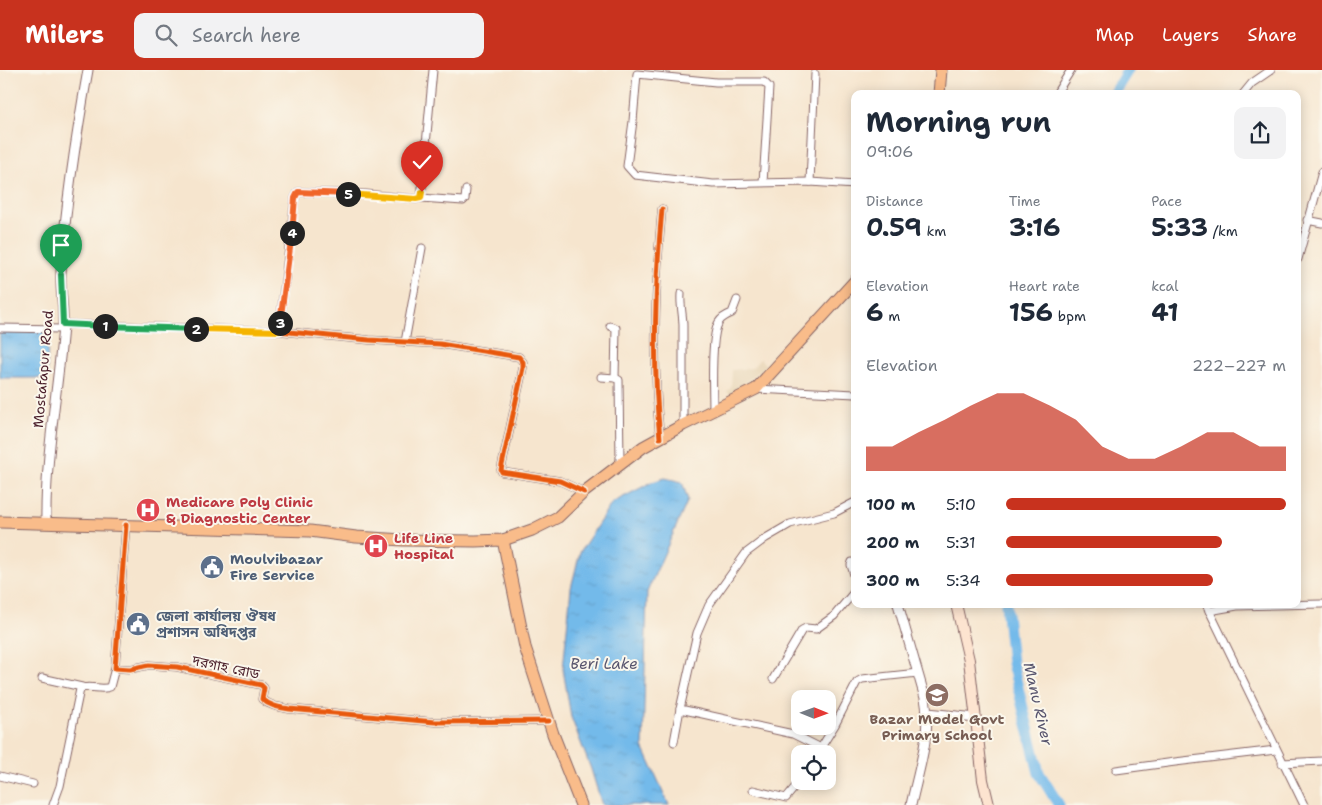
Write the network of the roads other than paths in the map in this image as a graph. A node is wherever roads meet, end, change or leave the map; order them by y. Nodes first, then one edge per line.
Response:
1 (88, 70) edge
2 (433, 70) edge
3 (940, 70) edge
4 (1071, 70) edge
5 (1271, 70) edge
6 (637, 72) edge
7 (815, 74) dead end
8 (939, 90) edge
9 (1058, 90) edge
10 (1247, 90) edge
11 (1322, 172) edge
12 (810, 182) junction
13 (763, 183) junction
14 (851, 185) edge
15 (466, 190) dead end
16 (421, 198) junction
17 (662, 209) dead end
18 (1307, 220) junction
19 (1322, 223) edge
20 (1301, 246) edge
21 (422, 248) dead end
22 (851, 285) edge
23 (680, 294) dead end
24 (737, 300) dead end
25 (610, 326) dead end
26 (62, 327) junction
27 (0, 328) edge
28 (279, 331) junction
29 (405, 342) junction
30 (601, 377) dead end
31 (615, 378) junction
32 (756, 389) junction
33 (851, 394) edge
34 (713, 410) junction
35 (683, 425) junction
36 (660, 438) junction
37 (620, 463) junction
38 (584, 492) junction
39 (851, 504) edge
40 (0, 522) edge
41 (46, 522) junction
42 (126, 525) junction
43 (503, 540) junction
44 (851, 596) edge
45 (1301, 604) edge
46 (1322, 604) edge
47 (899, 608) edge
48 (957, 608) edge
49 (1208, 608) edge
50 (115, 668) junction
51 (918, 673) junction
52 (42, 678) dead end
53 (773, 679) dead end
54 (82, 687) junction
55 (680, 709) junction
56 (928, 713) junction
57 (976, 718) junction
58 (549, 721) junction
59 (674, 742) dead end
60 (810, 745) edge
61 (823, 745) edge
62 (1276, 750) junction
63 (1322, 761) edge
64 (1282, 763) junction
65 (1116, 770) dead end
66 (0, 776) edge
67 (32, 784) dead end
68 (753, 790) dead end
69 (792, 790) edge
70 (53, 805) edge
71 (582, 805) edge
72 (911, 805) edge
73 (989, 805) edge
74 (1304, 805) edge

1 - 26 street, Mostafapur Road
2 - 16 street
3 - 8 highway
4 - 9 street
5 - 10 street
6 - 13 street
6 - 13 street
7 - 12 street
11 - 18 street
12 - 13 street
12 - 14 street
15 - 16 street
16 - 28 street
17 - 36 street
18 - 19 street
18 - 20 street
21 - 29 street
22 - 32 highway
23 - 35 street
24 - 34 street
25 - 31 street
26 - 27 street
26 - 28 street
26 - 41 street, Mostafapur Road
28 - 29 street
29 - 38 street
30 - 31 street
31 - 37 street
32 - 33 street
32 - 34 highway
34 - 35 highway
35 - 36 highway
36 - 37 highway
37 - 38 highway
38 - 43 highway
39 - 55 street
40 - 41 highway
41 - 42 highway
42 - 43 highway
42 - 50 street
43 - 58 highway
44 - 53 street
45 - 46 street
47 - 51 street
48 - 57 main road
49 - 62 street
50 - 54 street
50 - 58 street, দরগাহ রোড
51 - 56 street
51 - 61 street
52 - 54 street
54 - 70 street
55 - 59 street
55 - 60 street
56 - 57 street
56 - 72 street
57 - 73 main road
58 - 71 highway
62 - 64 street
62 - 65 street
63 - 64 street
64 - 74 street
66 - 67 street
68 - 69 street

